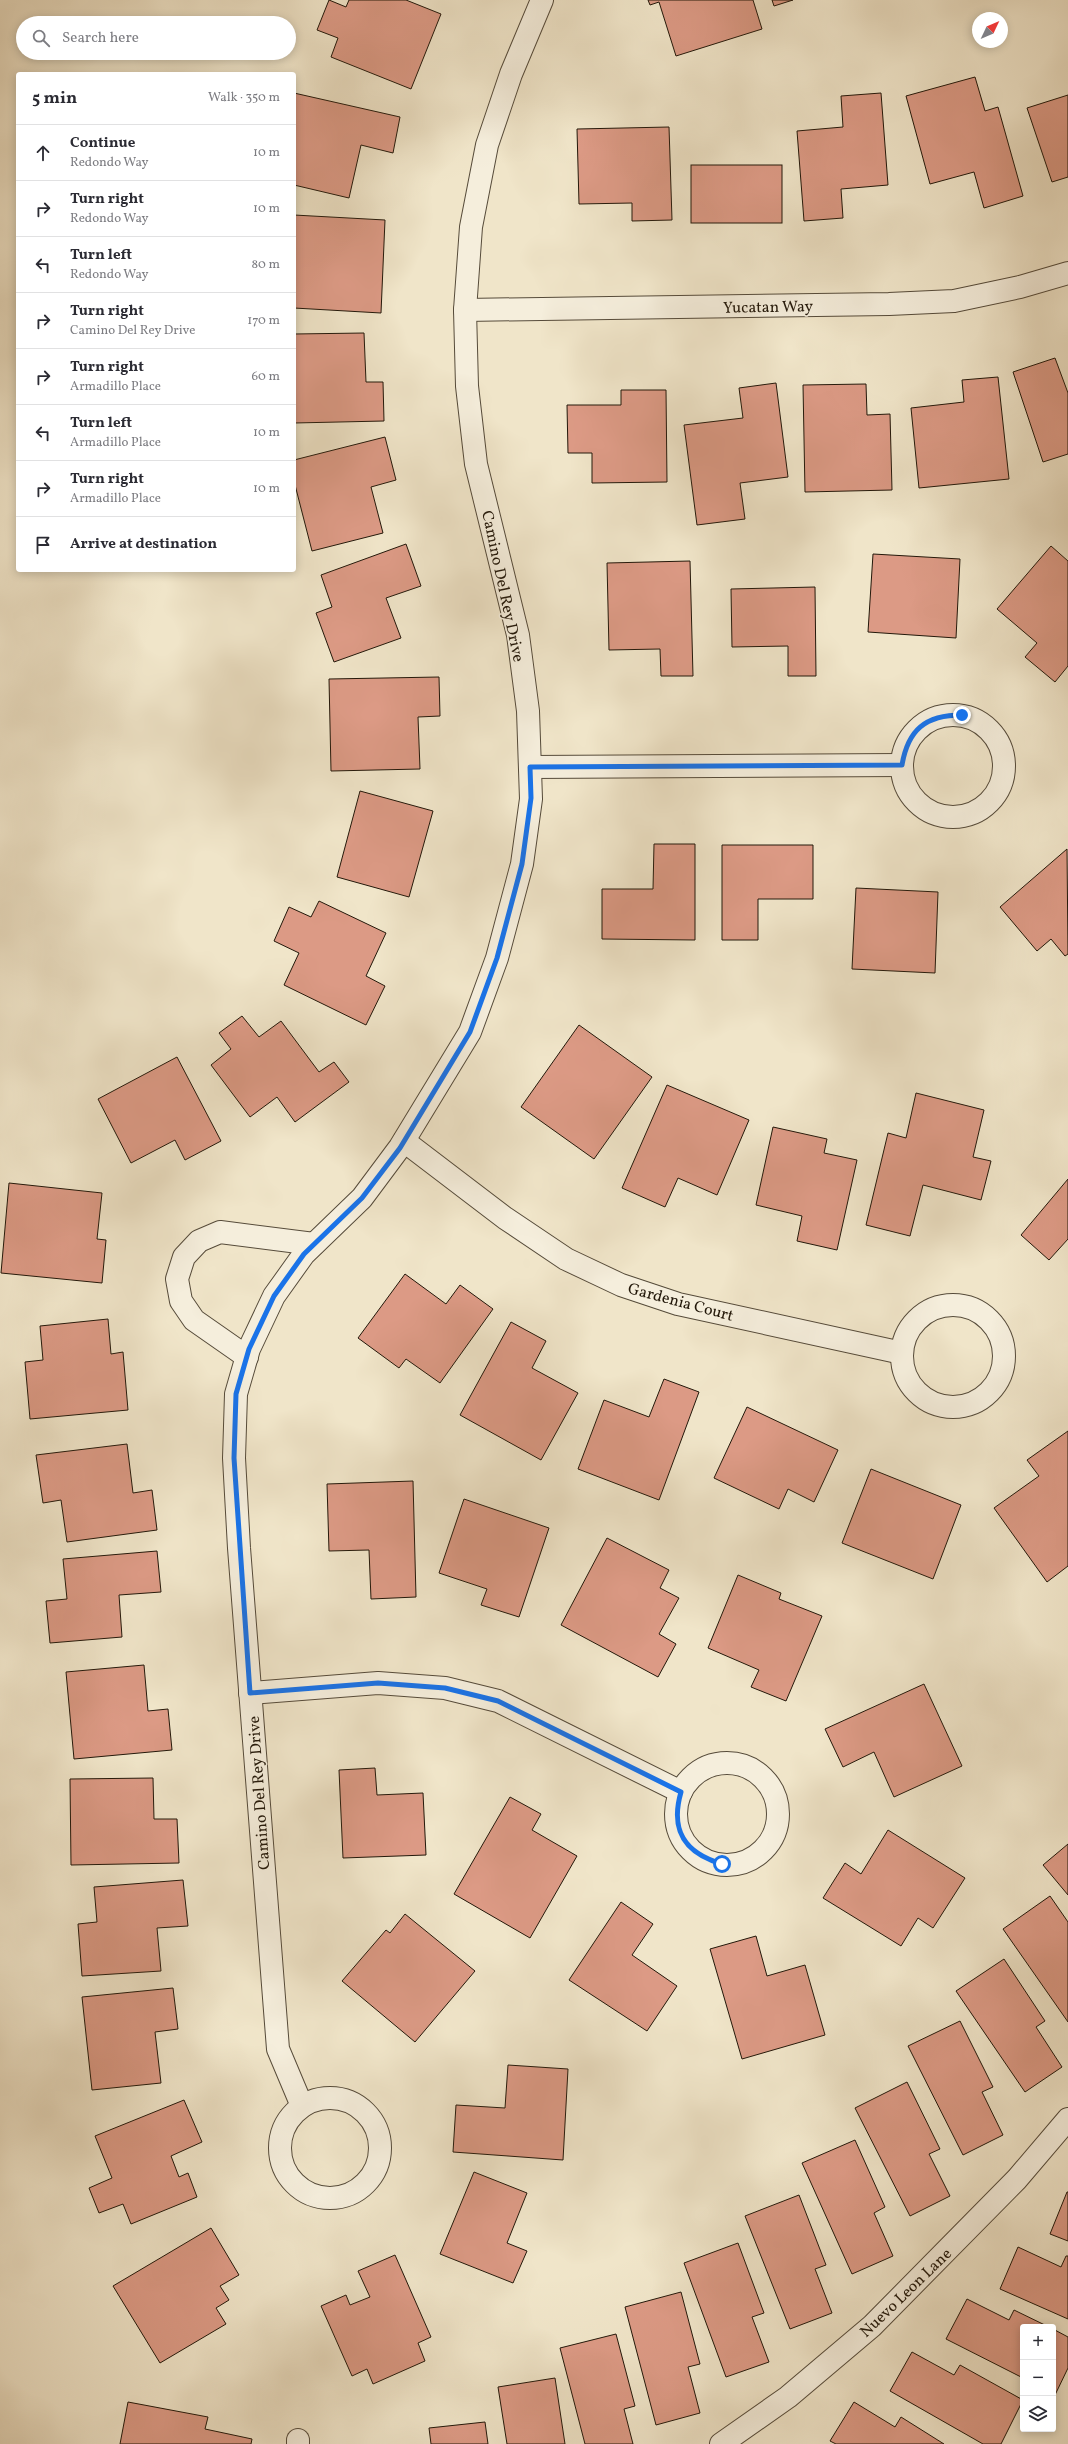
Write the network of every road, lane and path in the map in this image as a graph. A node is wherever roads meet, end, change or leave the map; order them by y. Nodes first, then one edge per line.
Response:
1 (542, 0) edge
2 (1068, 273) edge
3 (465, 310) junction
4 (902, 765) junction
5 (530, 767) junction
6 (404, 1141) junction
7 (314, 1244) junction
8 (902, 1352) junction
9 (247, 1357) junction
10 (250, 1693) junction
11 (681, 1792) junction
12 (302, 2106) junction
13 (1068, 2119) edge
14 (721, 2444) edge

1 - 3 street, Camino Del Rey Drive
2 - 3 street, Yucatan Way
3 - 5 street, Camino Del Rey Drive
4 - 4 street
4 - 5 street
5 - 6 street, Camino Del Rey Drive
6 - 7 street, Camino Del Rey Drive
6 - 8 street, Gardenia Court
7 - 9 street, Camino Del Rey Drive
7 - 9 street
8 - 8 street
9 - 10 street, Camino Del Rey Drive
10 - 11 street
10 - 12 street, Camino Del Rey Drive
11 - 11 street
12 - 12 street
13 - 14 street, Nuevo Leon Lane

